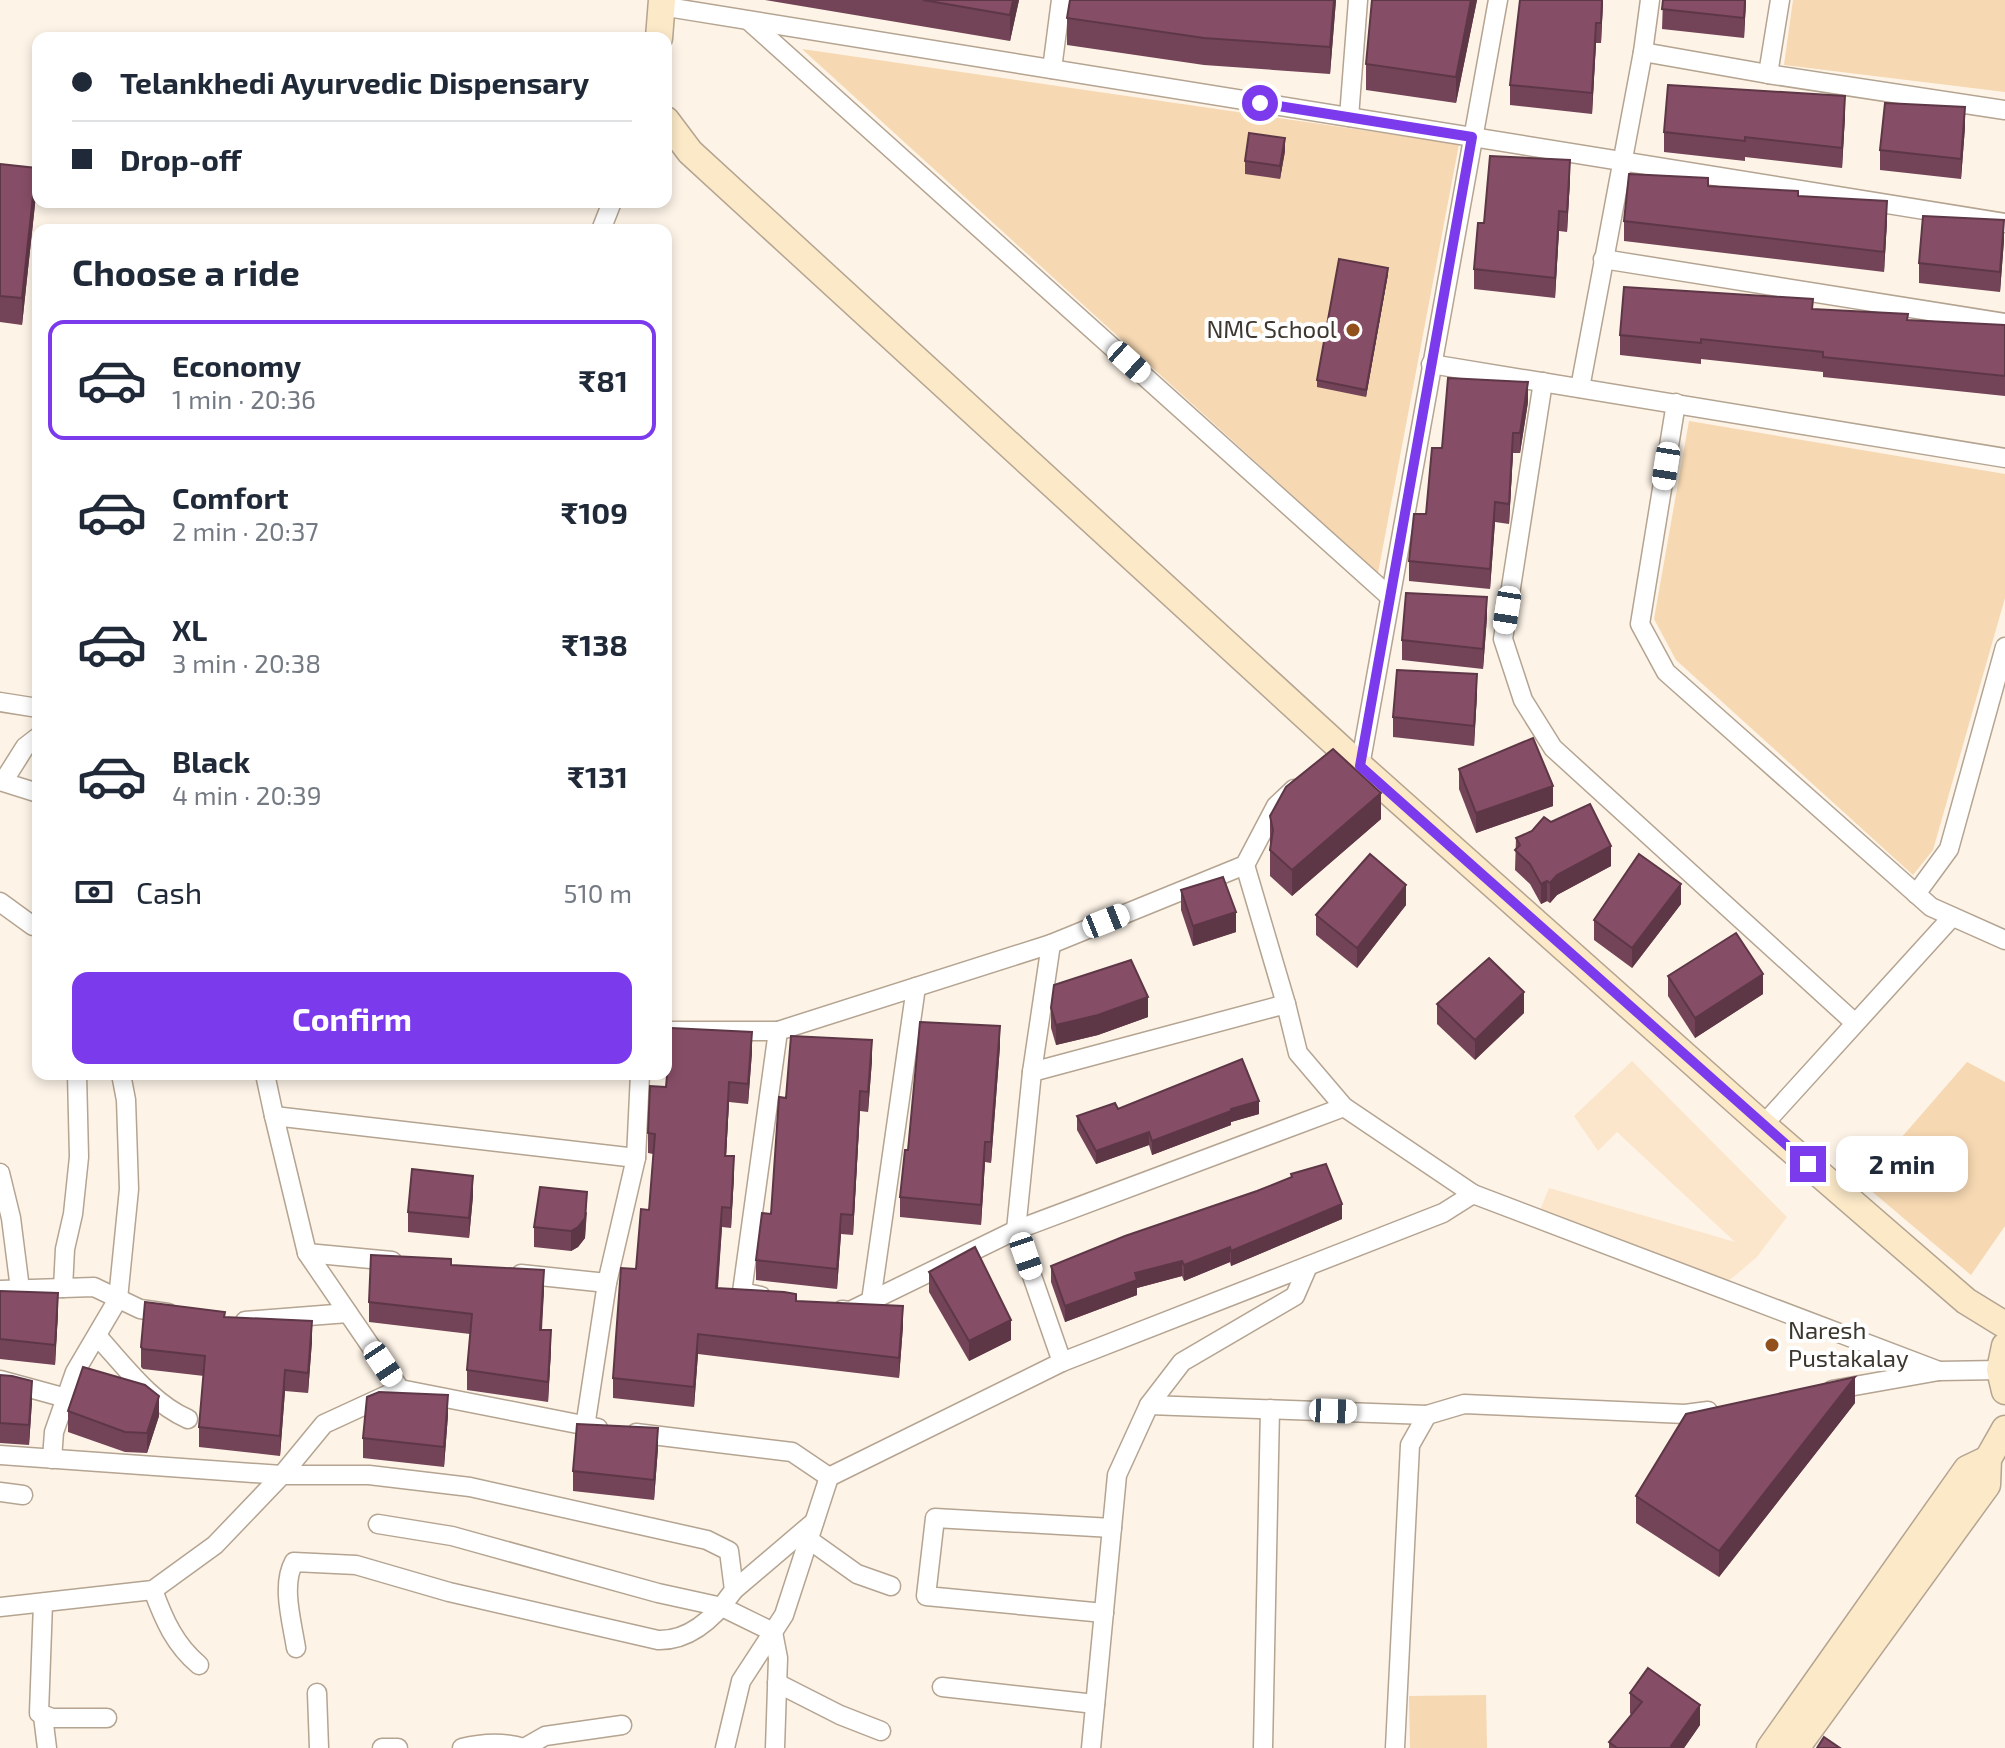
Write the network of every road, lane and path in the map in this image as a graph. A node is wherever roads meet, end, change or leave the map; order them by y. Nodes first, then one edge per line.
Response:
1 (1061, 0) edge
2 (1358, 0) edge
3 (1498, 0) edge
4 (1650, 0) edge
5 (1780, 0) edge
6 (662, 3) edge
7 (748, 20) junction
8 (660, 32) edge
9 (1643, 52) junction
10 (1052, 69) junction
11 (1768, 74) junction
12 (2005, 110) edge
13 (1349, 117) junction
14 (672, 128) edge
15 (1472, 137) junction
16 (1621, 161) junction
17 (2005, 223) edge
18 (1603, 259) junction
19 (2005, 323) edge
20 (1431, 364) junction
21 (1543, 382) junction
22 (1580, 388) junction
23 (1676, 403) junction
24 (2005, 458) edge
25 (1390, 597) junction
26 (2005, 647) edge
27 (0, 702) edge
28 (32, 707) edge
29 (32, 745) edge
30 (1360, 766) junction
31 (1308, 777) edge
32 (1, 782) edge
33 (32, 791) edge
34 (1245, 865) junction
35 (1916, 894) junction
36 (0, 902) edge
37 (1952, 917) junction
38 (32, 925) edge
39 (2005, 940) edge
40 (1051, 944) junction
41 (916, 987) junction
42 (1286, 1004) junction
43 (1855, 1023) junction
44 (672, 1031) edge
45 (778, 1031) junction
46 (1032, 1072) junction
47 (77, 1080) edge
48 (122, 1080) edge
49 (266, 1080) edge
50 (640, 1080) edge
51 (1344, 1107) junction
52 (274, 1116) junction
53 (1763, 1125) junction
54 (636, 1158) junction
55 (0, 1173) edge
56 (1473, 1194) junction
57 (1016, 1230) junction
58 (307, 1253) junction
59 (418, 1264) edge
60 (1308, 1266) junction
61 (496, 1272) edge
62 (607, 1283) junction
63 (63, 1288) junction
64 (20, 1289) junction
65 (0, 1290) edge
66 (773, 1298) edge
67 (118, 1299) junction
68 (871, 1301) junction
69 (820, 1306) edge
70 (348, 1313) junction
71 (182, 1315) edge
72 (224, 1320) edge
73 (2005, 1325) edge
74 (97, 1336) junction
75 (1062, 1362) junction
76 (2003, 1369) edge
77 (1939, 1371) junction
78 (0, 1380) edge
79 (400, 1389) junction
80 (1821, 1392) edge
81 (66, 1398) junction
82 (1149, 1405) junction
83 (1732, 1408) edge
84 (1270, 1409) junction
85 (1427, 1415) junction
86 (188, 1419) dead end
87 (585, 1427) junction
88 (2005, 1429) edge
89 (0, 1455) edge
90 (52, 1459) junction
91 (1988, 1459) junction
92 (282, 1475) junction
93 (829, 1477) junction
94 (0, 1492) edge
95 (23, 1495) dead end
96 (378, 1524) dead end
97 (1112, 1528) junction
98 (811, 1531) junction
99 (891, 1586) dead end
100 (153, 1590) junction
101 (734, 1590) junction
102 (43, 1603) junction
103 (0, 1607) edge
104 (722, 1607) junction
105 (1104, 1613) junction
106 (773, 1632) junction
107 (296, 1648) dead end
108 (199, 1665) dead end
109 (777, 1683) junction
110 (942, 1687) dead end
111 (317, 1693) dead end
112 (1095, 1704) junction
113 (43, 1716) junction
114 (107, 1718) dead end
115 (622, 1725) dead end
116 (881, 1731) dead end
117 (47, 1748) edge
118 (319, 1748) edge
119 (382, 1748) edge
120 (398, 1748) edge
121 (462, 1748) edge
122 (524, 1748) edge
123 (725, 1748) edge
124 (775, 1748) edge
125 (1091, 1748) edge
126 (1263, 1748) edge
127 (1395, 1748) edge
128 (1770, 1748) edge
129 (1796, 1748) edge

1 - 10 street
2 - 13 street
3 - 15 street
4 - 9 street
5 - 11 street
6 - 7 street
6 - 8 street
7 - 10 street
7 - 25 street
9 - 11 street
9 - 16 street
10 - 13 street
11 - 12 street
13 - 15 street
14 - 30 street
15 - 16 street
15 - 20 street
16 - 17 street
16 - 18 street
18 - 19 street
18 - 22 street
20 - 21 street
20 - 25 street
21 - 22 street
21 - 43 street
22 - 23 street
23 - 24 street
23 - 35 street
25 - 30 street
26 - 35 street
27 - 28 street
29 - 32 street
30 - 53 street
31 - 34 street
32 - 33 street
34 - 40 street
34 - 42 street
35 - 37 street
36 - 38 street
37 - 39 street
37 - 43 street
40 - 41 street
40 - 46 street
41 - 45 street
41 - 68 street
42 - 46 street
42 - 51 street
43 - 53 street
44 - 45 street
45 - 66 street
46 - 57 street
47 - 63 street
48 - 67 street
49 - 52 street
50 - 54 street
51 - 56 street
51 - 57 street
52 - 54 street
52 - 58 street
53 - 73 street
54 - 62 street
55 - 64 street
56 - 60 street
56 - 77 street
57 - 68 street
57 - 75 street
58 - 59 street
58 - 70 street
60 - 75 street
60 - 82 street
61 - 62 street
62 - 87 street
63 - 64 street
63 - 67 street
64 - 65 street
67 - 71 street
67 - 74 street
68 - 69 street
70 - 72 street
70 - 79 street
74 - 81 street
74 - 86 street
75 - 93 street
76 - 77 street
77 - 80 street
78 - 81 street
79 - 87 street
79 - 92 street
81 - 90 street
82 - 84 street
82 - 97 street
83 - 85 street
84 - 85 street
84 - 126 street
85 - 127 street
87 - 93 street
88 - 91 street
89 - 90 street
90 - 92 street
91 - 128 street
91 - 129 street
92 - 100 street
92 - 101 street
93 - 98 street
94 - 95 street
96 - 104 street
97 - 105 street
97 - 105 street
98 - 99 street
98 - 101 street
98 - 106 street
100 - 102 street
100 - 108 street
101 - 104 street
102 - 103 street
102 - 113 street
104 - 106 street
104 - 107 street
105 - 112 street
106 - 109 street
106 - 123 street
109 - 116 street
109 - 124 street
110 - 112 street
111 - 118 street
112 - 125 street
113 - 114 street
113 - 117 street
115 - 122 street
119 - 120 street
121 - 122 street

